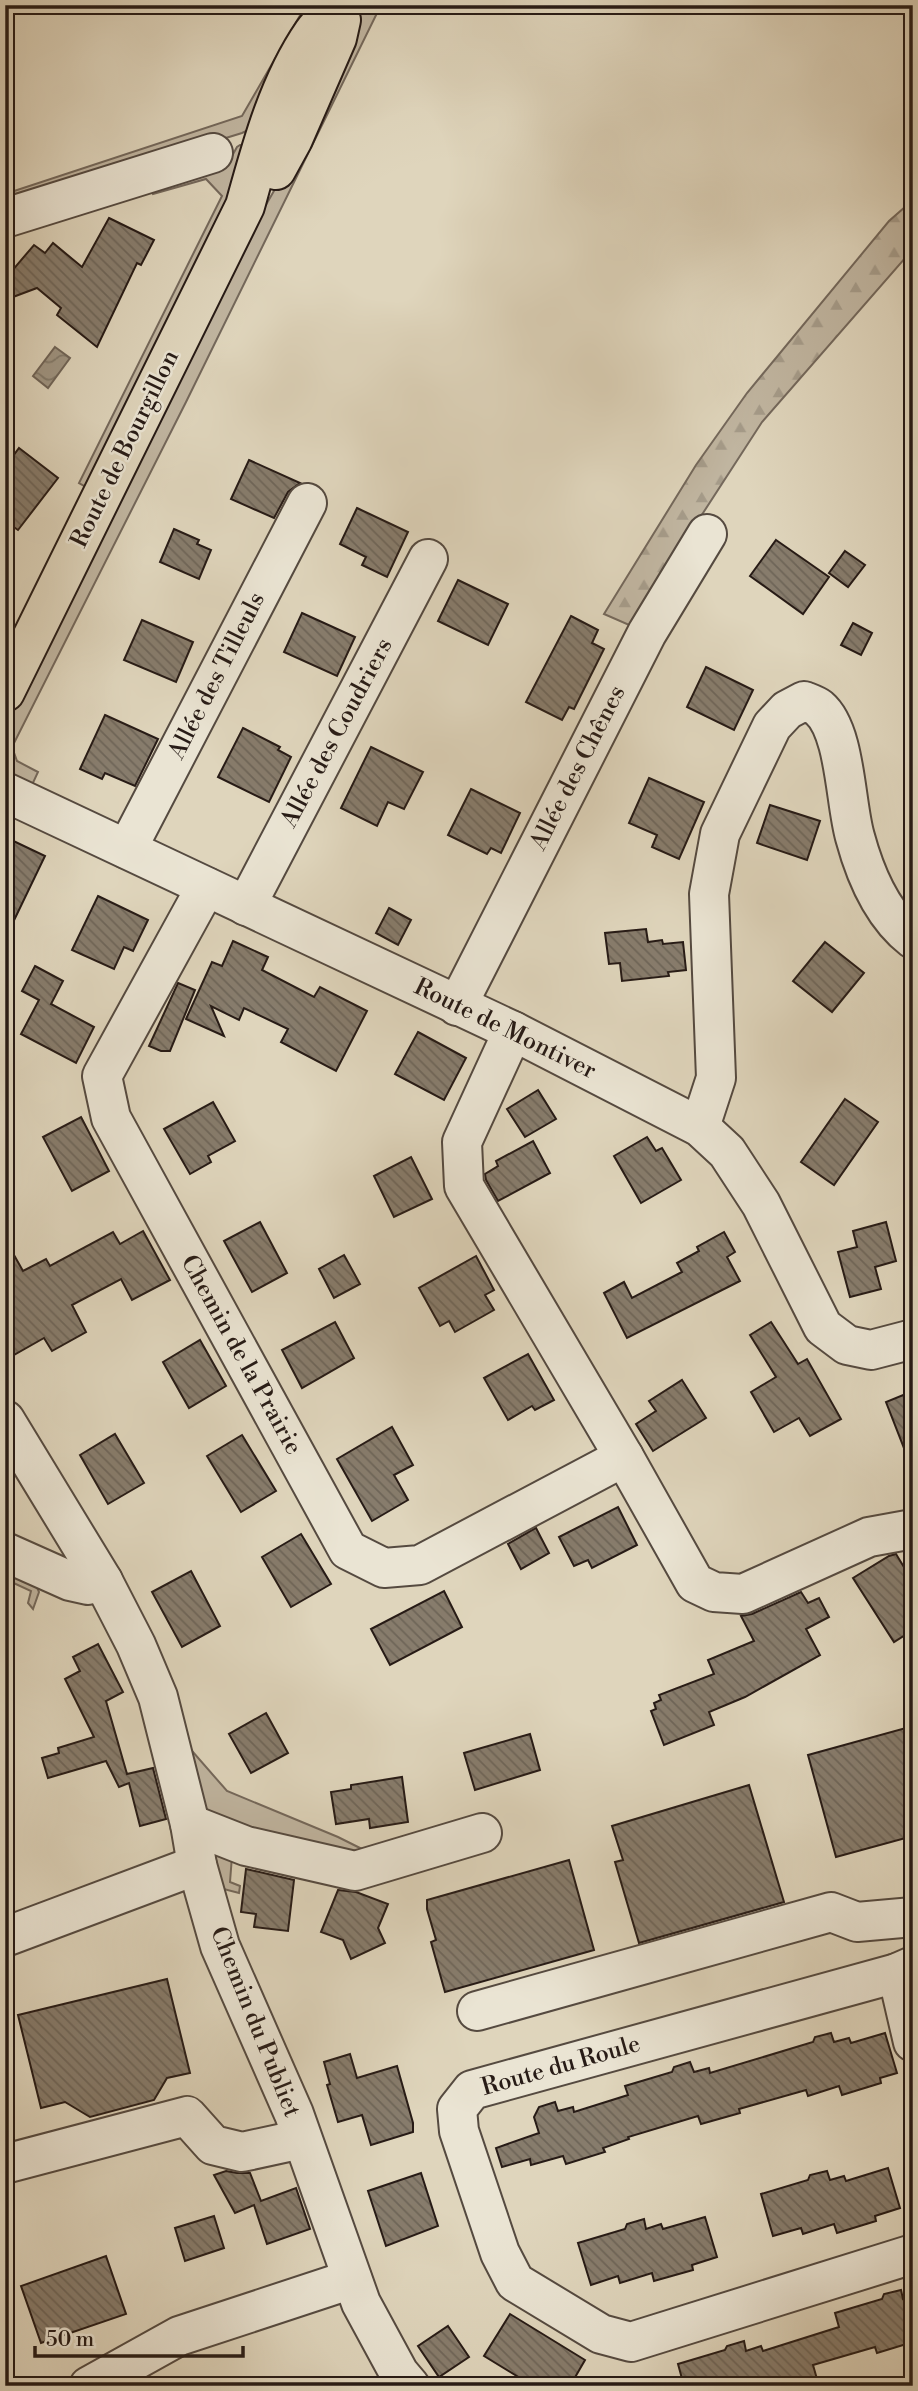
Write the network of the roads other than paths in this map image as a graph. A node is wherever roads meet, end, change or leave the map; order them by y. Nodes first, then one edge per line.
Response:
1 (339, 5) edge
2 (345, 5) edge
3 (214, 153) dead end
4 (245, 206) junction
5 (5, 218) edge
6 (307, 503) dead end
7 (707, 534) dead end
8 (428, 559) dead end
9 (5, 692) edge
10 (5, 792) edge
11 (127, 849) junction
12 (206, 887) junction
13 (246, 906) junction
14 (913, 939) edge
15 (457, 1006) junction
16 (513, 1031) junction
17 (700, 1127) junction
18 (913, 1339) edge
19 (5, 1420) edge
20 (624, 1457) junction
21 (913, 1529) edge
22 (5, 1552) edge
23 (103, 1581) junction
24 (190, 1824) junction
25 (482, 1833) dead end
26 (197, 1865) junction
27 (913, 1917) edge
28 (5, 1937) edge
29 (905, 1969) edge
30 (477, 2011) dead end
31 (913, 2042) edge
32 (302, 2139) junction
33 (5, 2164) edge
34 (913, 2254) edge
35 (352, 2278) junction
36 (89, 2386) edge
37 (410, 2386) edge

1 - 4 main road, Route de Bourgillon
2 - 4 main road, Route de Bourgillon
3 - 5 street
4 - 9 main road, Route de Bourgillon
6 - 11 street, Allée des Tilleuls
7 - 15 street, Allée des Chênes
8 - 13 street, Allée des Coudriers
10 - 11 street, Route de Montiver
11 - 12 street, Route de Montiver
12 - 13 street, Route de Montiver
12 - 20 street, Chemin de la Prairie
13 - 15 street, Route de Montiver
14 - 17 street
15 - 16 street, Route de Montiver
16 - 17 street, Route de Montiver
16 - 20 street
17 - 18 street, Route de Montiver
19 - 23 street, Chemin du Publiet
20 - 21 street
22 - 23 street
23 - 24 street, Chemin du Publiet
24 - 25 street
24 - 26 street, Chemin du Publiet
26 - 28 street
26 - 32 street, Chemin du Publiet
27 - 30 street
29 - 31 street, Route du Roule
29 - 34 street, Route du Roule
32 - 33 street, Chemin du Publiet
32 - 35 street, Chemin du Publiet
35 - 36 street
35 - 37 street, Chemin du Publiet

